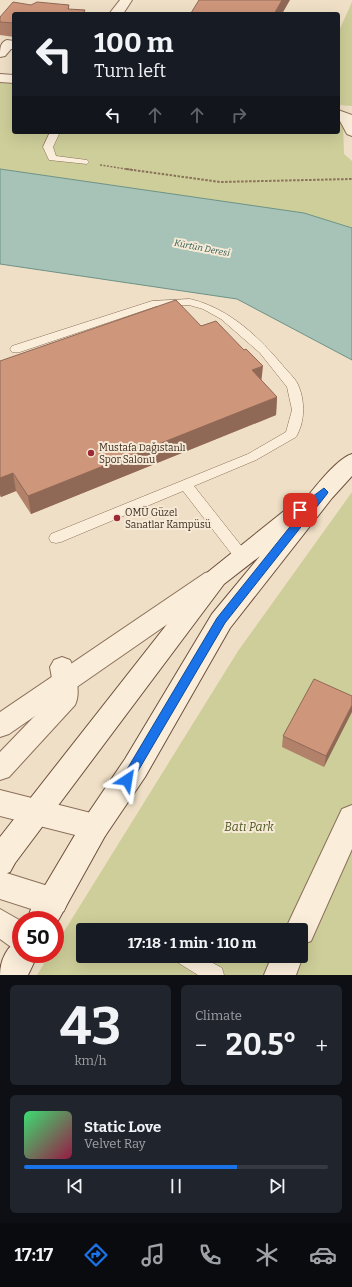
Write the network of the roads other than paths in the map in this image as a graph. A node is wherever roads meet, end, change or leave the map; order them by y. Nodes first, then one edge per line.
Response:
1 (126, 0) edge
2 (117, 12) edge
3 (12, 45) edge
4 (0, 53) edge
5 (0, 78) edge
6 (12, 79) edge
7 (340, 115) edge
8 (352, 131) edge
9 (54, 134) edge
10 (84, 162) road end
11 (16, 350) dead end
12 (352, 462) edge
13 (186, 484) junction
14 (324, 492) junction
15 (56, 538) dead end
16 (242, 557) junction
17 (216, 578) junction
18 (63, 674) junction
19 (0, 726) edge
20 (0, 769) edge
21 (0, 803) edge
22 (37, 812) junction
23 (352, 818) edge
24 (95, 827) junction
25 (0, 862) edge
26 (0, 885) edge
27 (48, 911) edge
28 (0, 923) edge
29 (303, 923) edge
30 (12, 931) edge
31 (18, 963) edge
32 (195, 963) edge
33 (285, 963) edge
34 (11, 975) edge
35 (215, 975) edge
36 (280, 975) edge

1 - 2 main road
3 - 4 main road
5 - 6 main road
7 - 8 main road
9 - 10 lane
11 - 13 lane
12 - 14 main road
13 - 15 lane
13 - 16 lane
14 - 16 main road
14 - 24 main road
16 - 17 main road
17 - 18 main road
17 - 22 main road
18 - 19 main road
18 - 20 street
21 - 22 main road
22 - 24 main road
22 - 25 main road
23 - 29 main road
24 - 27 main road
26 - 27 main road
28 - 30 street
31 - 34 main road
32 - 35 lane
33 - 36 main road

